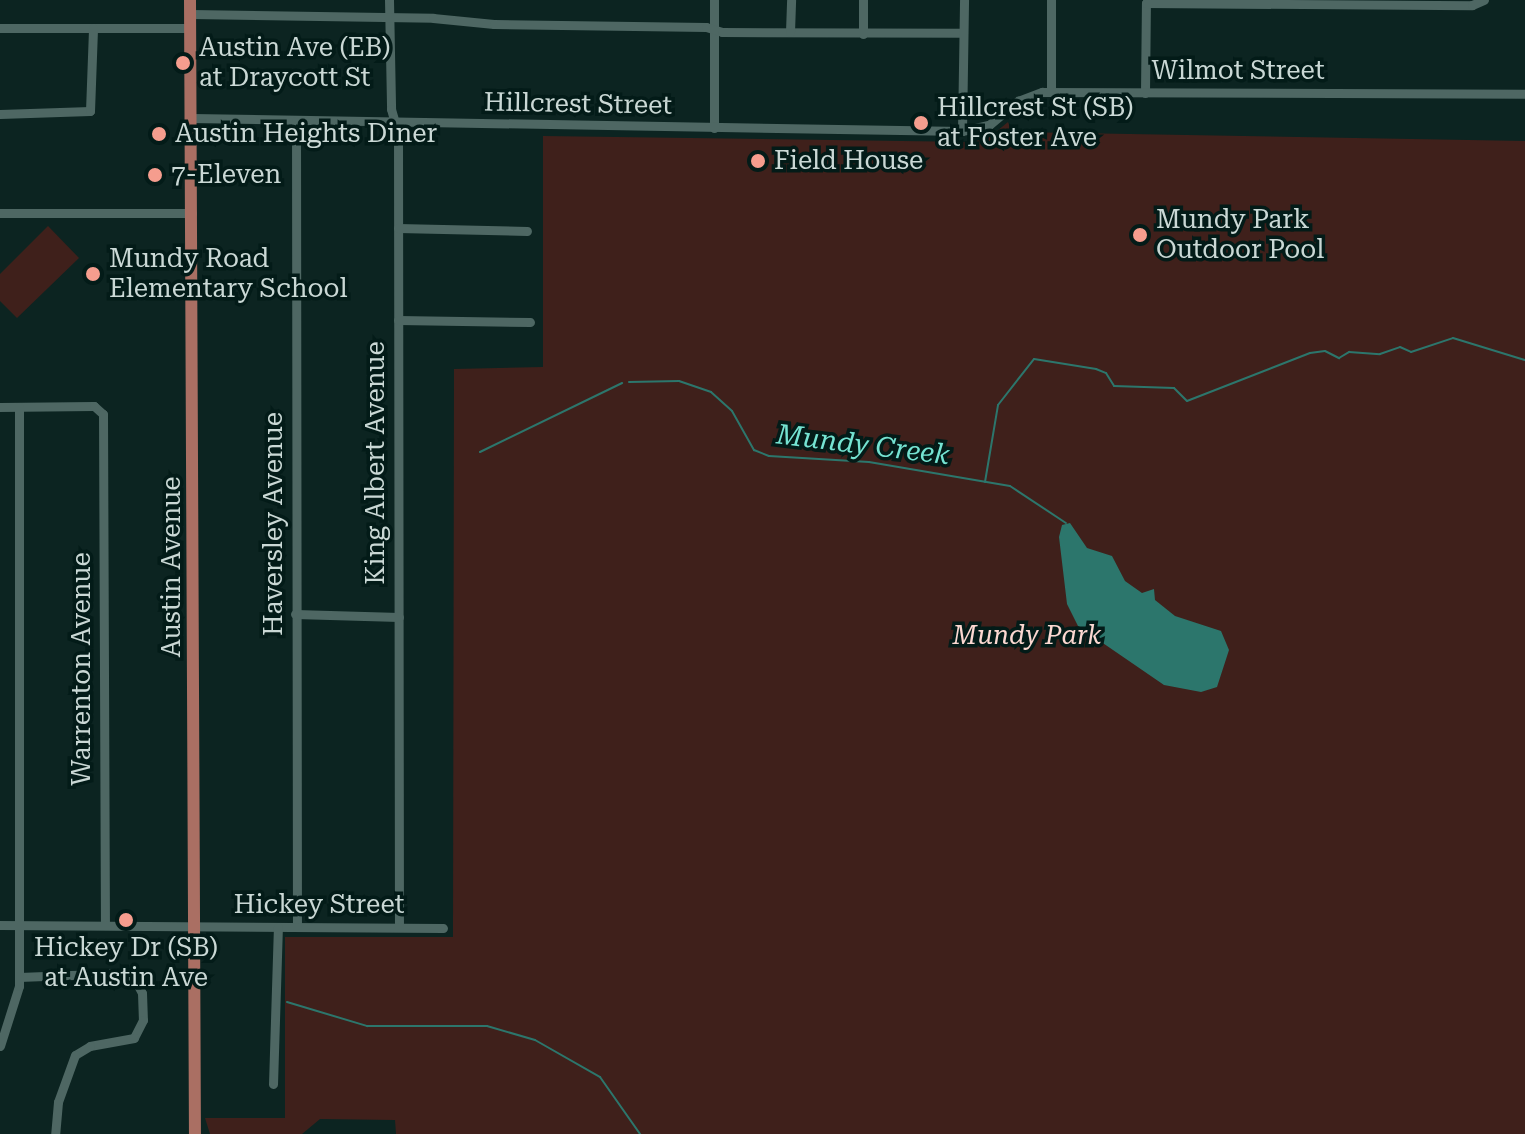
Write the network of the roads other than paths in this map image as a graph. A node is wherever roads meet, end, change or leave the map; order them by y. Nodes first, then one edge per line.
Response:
1 (389, 0) edge
2 (714, 0) edge
3 (791, 0) edge
4 (863, 0) edge
5 (964, 0) edge
6 (1051, 0) edge
7 (1484, 1) edge
8 (1312, 2) edge
9 (190, 7) edge
10 (389, 17) junction
11 (0, 28) edge
12 (93, 28) junction
13 (191, 28) junction
14 (714, 30) junction
15 (790, 32) junction
16 (963, 33) junction
17 (863, 34) junction
18 (1051, 92) junction
19 (1145, 93) junction
20 (1525, 94) edge
21 (0, 114) edge
22 (192, 118) junction
23 (296, 121) junction
24 (393, 123) junction
25 (714, 128) junction
26 (962, 131) junction
27 (0, 213) edge
28 (192, 213) junction
29 (398, 228) junction
30 (527, 231) dead end
31 (398, 320) junction
32 (530, 322) dead end
33 (0, 407) edge
34 (19, 407) junction
35 (295, 614) junction
36 (399, 617) junction
37 (0, 925) edge
38 (20, 925) junction
39 (105, 925) junction
40 (195, 926) junction
41 (297, 926) junction
42 (278, 927) junction
43 (399, 927) junction
44 (443, 928) dead end
45 (19, 977) junction
46 (1, 1040) edge
47 (273, 1084) dead end
48 (55, 1134) edge
49 (195, 1134) edge

1 - 10 street, King Albert Avenue
2 - 14 street
3 - 15 street
4 - 17 street
5 - 16 street
6 - 18 street
7 - 8 street
8 - 19 street
9 - 10 street
9 - 13 main road, Austin Avenue
10 - 14 street
10 - 24 street, King Albert Avenue
11 - 12 street
12 - 13 street
12 - 21 street
13 - 22 main road, Austin Avenue
14 - 15 street
14 - 25 street
15 - 17 street
16 - 17 street
16 - 26 street
18 - 19 street, Wilmot Street
18 - 26 street, Wilmot Street
19 - 20 street, Wilmot Street
22 - 23 street, Hillcrest Street
22 - 28 main road, Austin Avenue
23 - 24 street, Hillcrest Street
23 - 35 street, Haversley Avenue
24 - 25 street, Hillcrest Street
24 - 29 street, King Albert Avenue
25 - 26 street, Hillcrest Street
27 - 28 street
28 - 40 main road, Austin Avenue
29 - 30 street
29 - 31 street, King Albert Avenue
31 - 32 street
31 - 36 street, King Albert Avenue
33 - 34 street
34 - 38 street
34 - 39 street, Warrenton Avenue
35 - 36 street
35 - 41 street, Haversley Avenue
36 - 43 street, King Albert Avenue
37 - 38 street, Hickey Street
38 - 39 street, Hickey Street
38 - 45 street
39 - 40 street, Hickey Street
40 - 42 street, Hickey Street
40 - 49 main road, Austin Avenue
41 - 42 street, Hickey Street
41 - 43 street, Hickey Street
42 - 47 street
43 - 44 street, Hickey Street
45 - 46 street
45 - 48 street

